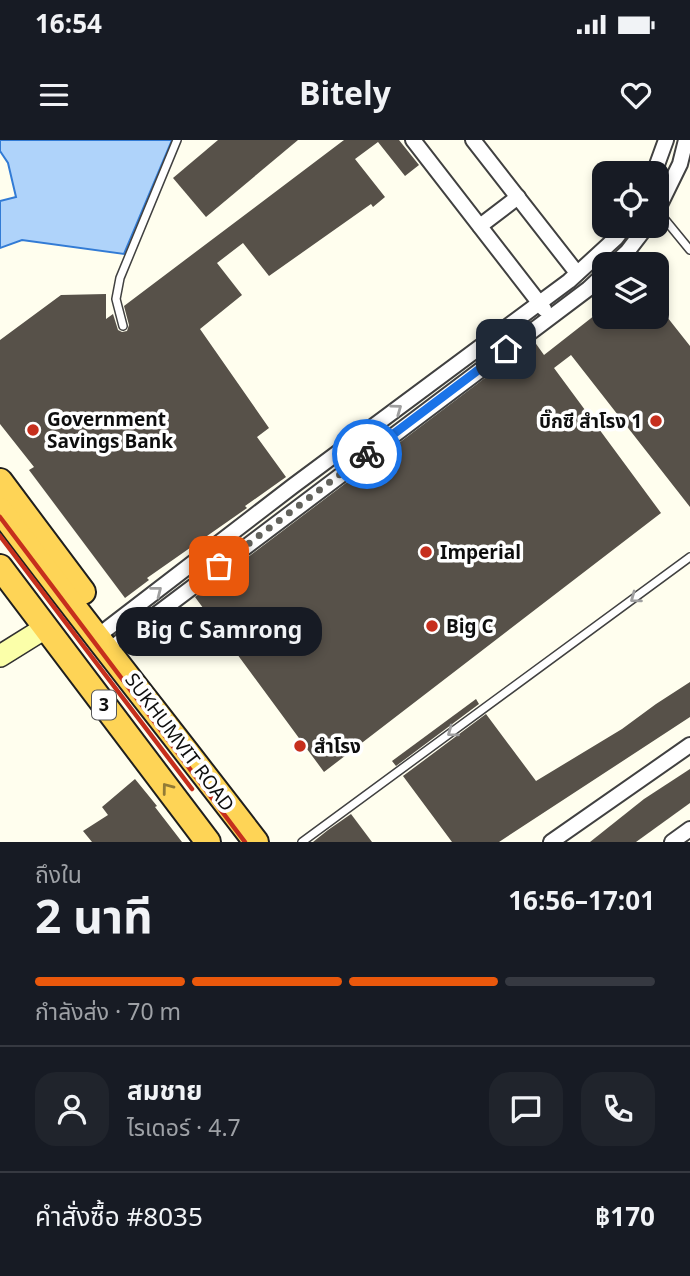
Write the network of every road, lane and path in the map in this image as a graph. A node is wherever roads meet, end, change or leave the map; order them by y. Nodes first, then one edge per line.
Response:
1 (177, 140) edge
2 (413, 140) edge
3 (473, 140) edge
4 (666, 140) edge
5 (685, 140) edge
6 (658, 161) edge
7 (669, 186) edge
8 (518, 197) junction
9 (669, 225) edge
10 (480, 226) junction
11 (615, 238) edge
12 (638, 238) edge
13 (690, 250) edge
14 (627, 252) edge
15 (578, 274) junction
16 (592, 285) edge
17 (540, 304) junction
18 (550, 316) junction
19 (123, 326) dead end
20 (0, 481) edge
21 (0, 510) edge
22 (690, 558) edge
23 (0, 567) edge
24 (0, 583) edge
25 (45, 628) junction
26 (106, 641) junction
27 (0, 656) edge
28 (690, 745) edge
29 (690, 829) edge
30 (208, 842) edge
31 (256, 842) edge
32 (302, 842) edge
33 (551, 842) edge
34 (671, 842) edge

1 - 19 lane
2 - 10 street
3 - 8 street
4 - 6 street
5 - 7 street
8 - 10 street
8 - 15 street
9 - 13 lane
10 - 17 street
11 - 15 street
12 - 14 street
15 - 17 street
16 - 18 street
17 - 18 street
26 -> 17 street
18 - 26 street
20 - 26 highway
21 - 26 highway, SUKHUMVIT ROAD / 3
22 -> 32 lane
23 - 25 highway, SUKHUMVIT ROAD / 3
24 - 25 highway
25 - 27 main road
30 -> 25 highway, SUKHUMVIT ROAD / 3
26 - 31 highway, SUKHUMVIT ROAD / 3
28 - 33 street
29 - 34 street

